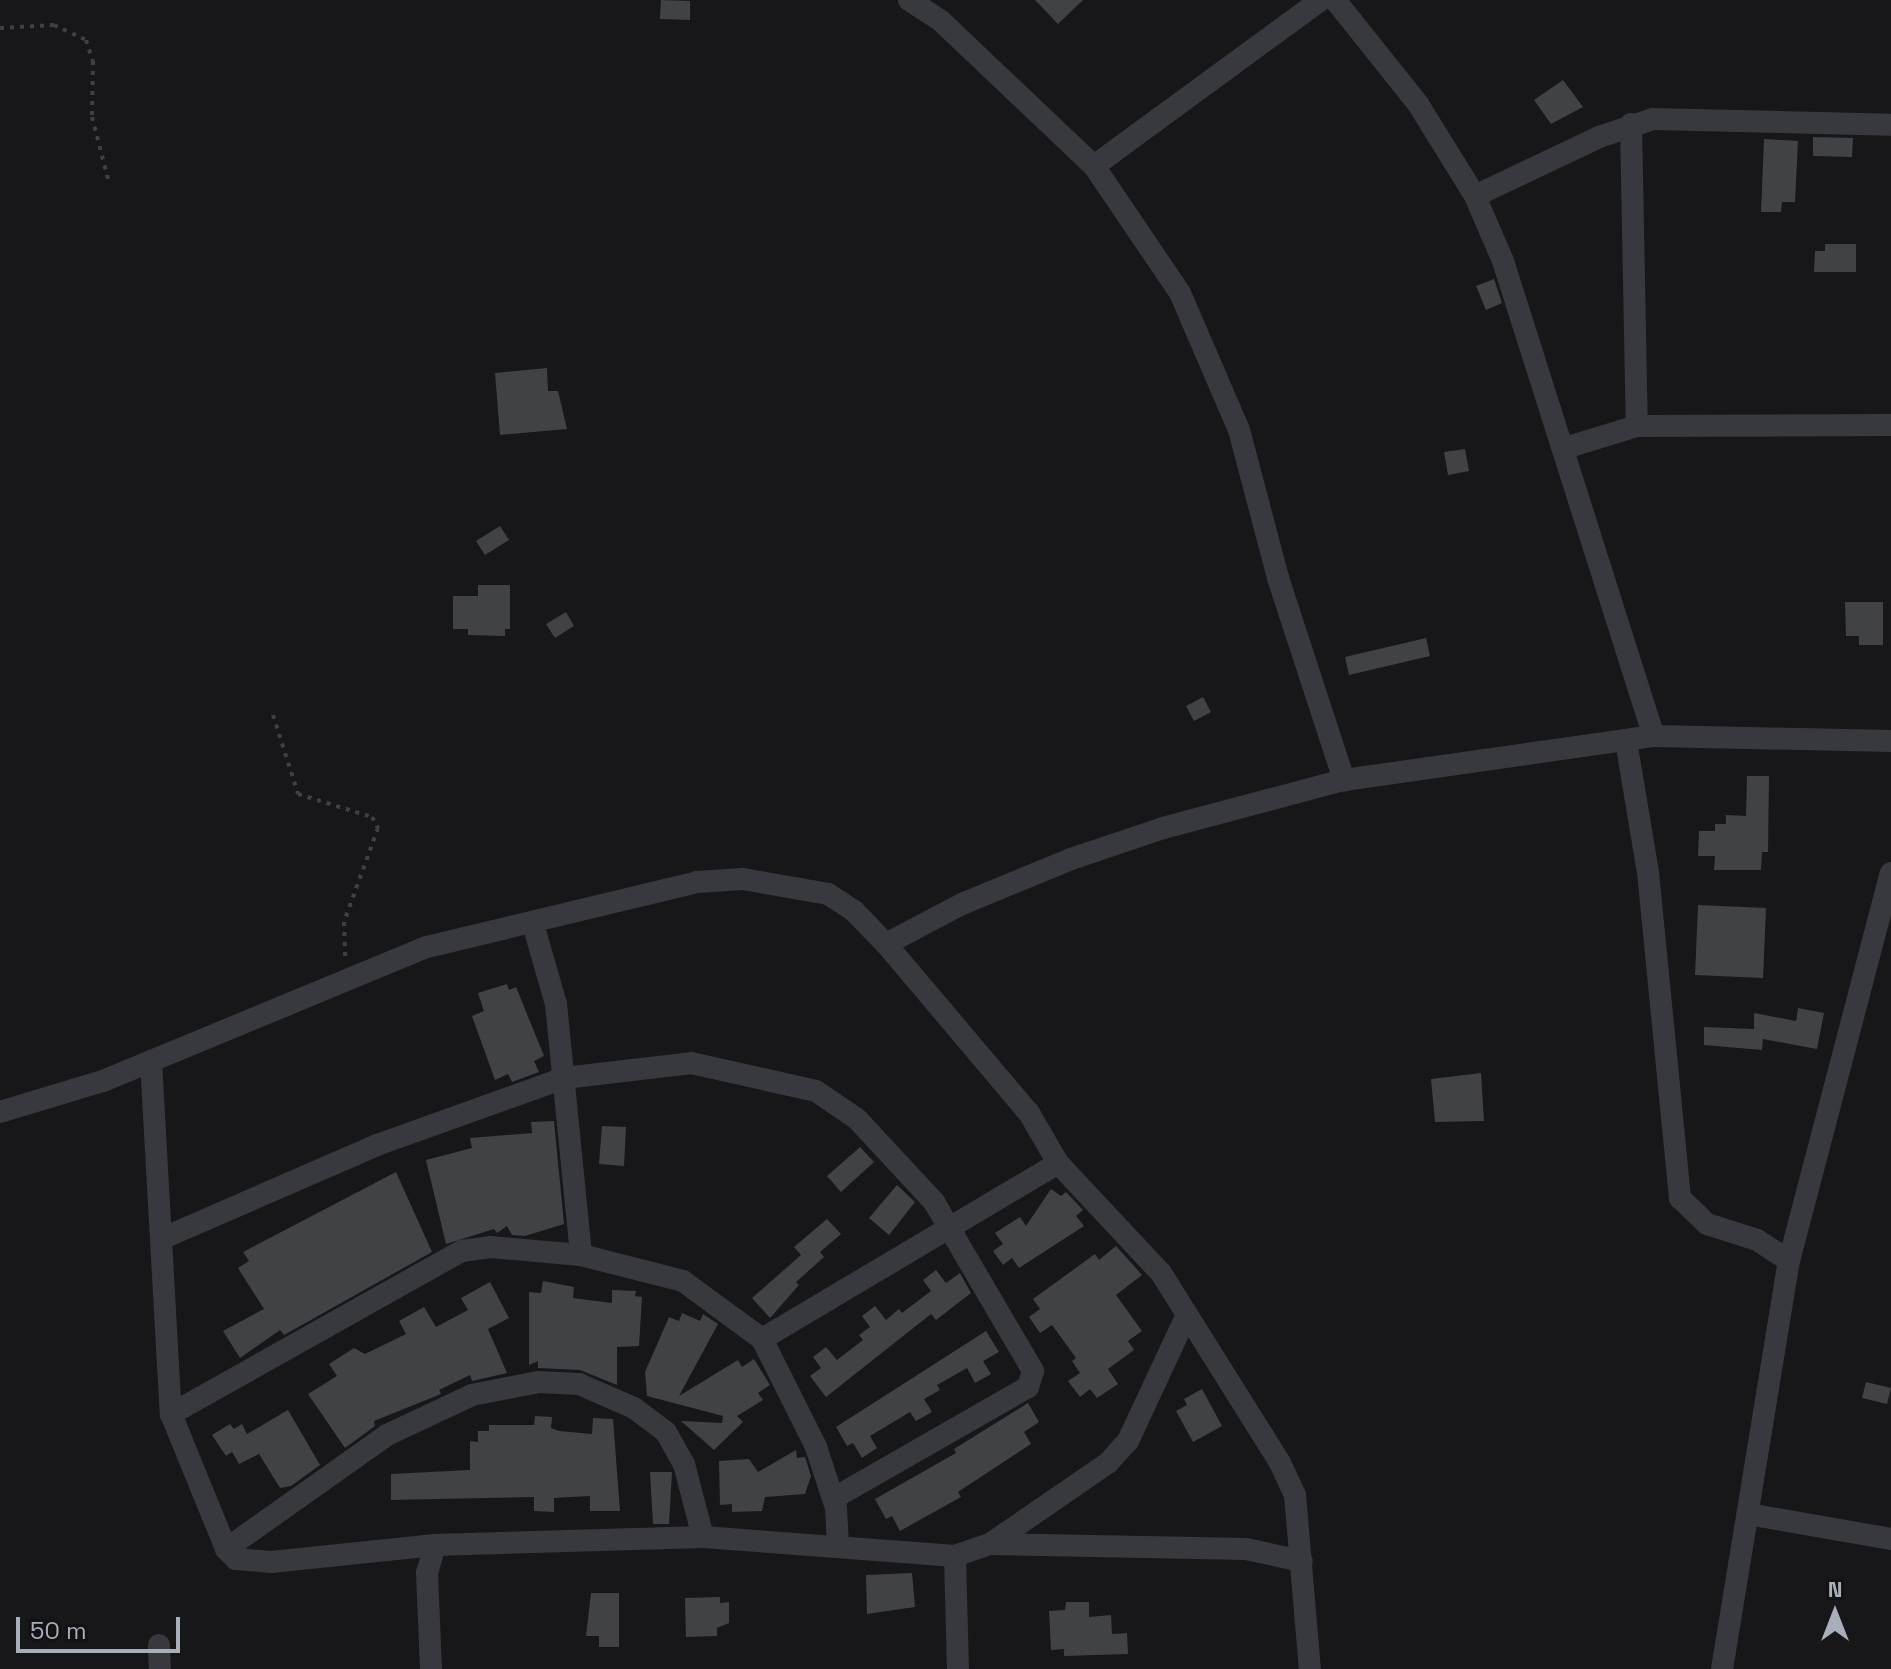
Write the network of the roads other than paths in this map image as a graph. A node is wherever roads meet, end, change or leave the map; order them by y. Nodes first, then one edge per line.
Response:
1 (909, 0) edge
2 (1321, 0) edge
3 (1335, 0) edge
4 (1631, 124) junction
5 (1891, 125) edge
6 (1094, 166) junction
7 (1475, 196) junction
8 (1891, 425) edge
9 (1637, 426) junction
10 (1565, 448) junction
11 (1654, 736) junction
12 (1626, 741) junction
13 (1891, 741) edge
14 (1344, 780) junction
15 (1891, 873) edge
16 (533, 924) junction
17 (886, 944) junction
18 (151, 1061) junction
19 (564, 1078) junction
20 (0, 1112) edge
21 (1058, 1163) junction
22 (952, 1229) junction
23 (161, 1239) junction
24 (581, 1255) junction
25 (1789, 1261) junction
26 (1185, 1319) junction
27 (762, 1339) junction
28 (171, 1414) junction
29 (834, 1498) junction
30 (1748, 1514) junction
31 (703, 1537) junction
32 (1891, 1539) edge
33 (990, 1544) junction
34 (435, 1545) junction
35 (838, 1547) junction
36 (226, 1549) junction
37 (955, 1556) junction
38 (1302, 1561) junction
39 (159, 1645) dead end
40 (160, 1669) edge
41 (431, 1669) edge
42 (958, 1669) edge
43 (1310, 1669) edge
44 (1722, 1669) edge

1 - 6 street
2 - 6 street
3 - 7 street
4 - 5 street
4 - 7 street
4 - 9 street
6 - 14 street
7 - 10 street
8 - 9 street
9 - 10 street
10 - 11 street
11 - 12 street
11 - 13 street
12 - 14 street
12 - 25 street
14 - 17 street
15 - 25 street
16 - 17 street
16 - 18 street
16 - 19 street
17 - 21 street
18 - 20 street
18 - 23 street
19 - 22 street
19 - 23 street
19 - 24 street
21 - 22 street
21 - 26 street
22 - 27 street
22 - 29 street
23 - 28 street
24 - 27 street
24 - 28 street
25 - 30 street
26 - 33 street
26 - 38 street
27 - 29 street
28 - 36 street
29 - 35 street
30 - 32 street
30 - 44 street
31 - 34 street
31 - 35 street
31 - 36 street
33 - 37 street
33 - 38 street
34 - 36 street
34 - 41 street
35 - 37 street
37 - 42 street
38 - 43 street
39 - 40 street

